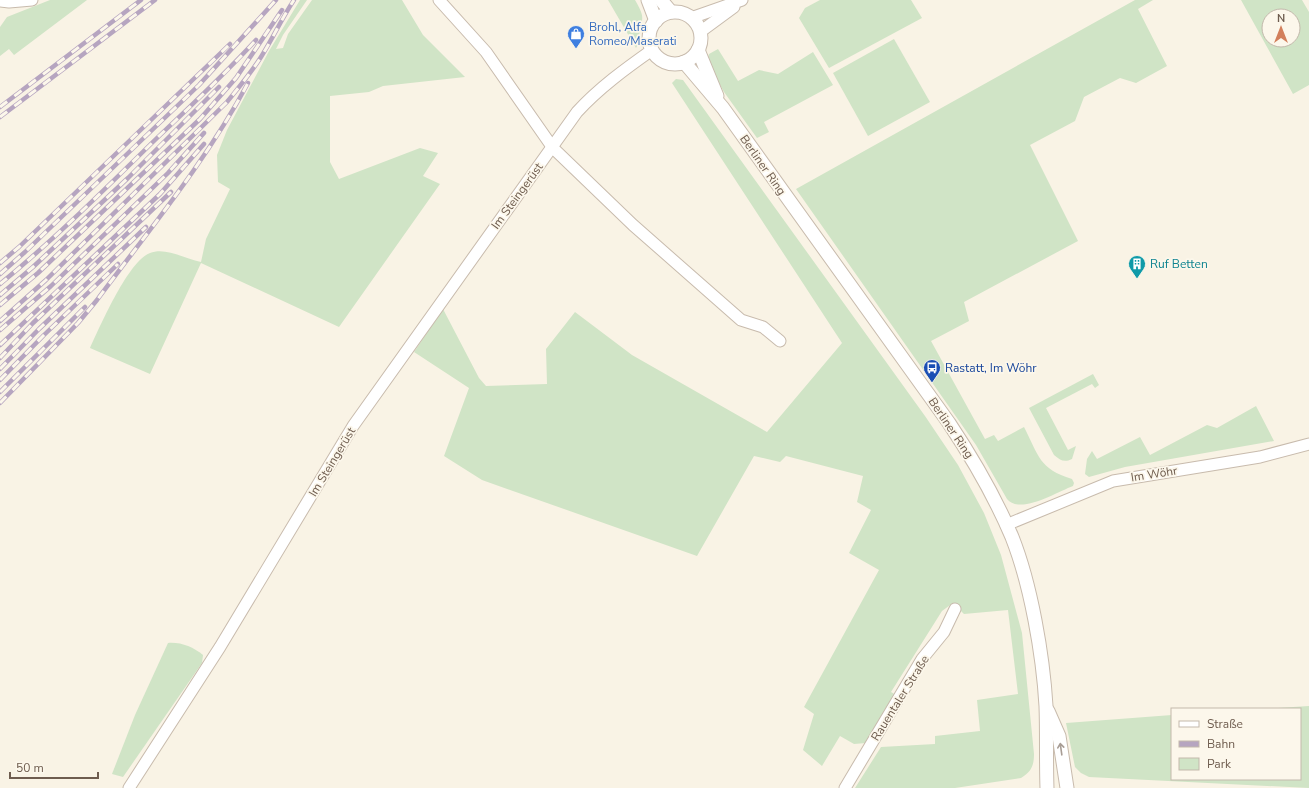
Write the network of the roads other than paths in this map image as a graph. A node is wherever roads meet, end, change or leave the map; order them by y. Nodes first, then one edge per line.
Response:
1 (32, 0) edge
2 (439, 0) edge
3 (648, 0) edge
4 (661, 0) edge
5 (742, 0) edge
6 (0, 1) edge
7 (670, 12) junction
8 (691, 18) junction
9 (656, 21) junction
10 (700, 32) junction
11 (652, 50) junction
12 (698, 50) junction
13 (684, 62) junction
14 (723, 108) junction
15 (553, 148) junction
16 (780, 341) dead end
17 (1309, 444) edge
18 (1006, 525) junction
19 (955, 609) dead end
20 (1046, 706) junction
21 (129, 788) edge
22 (845, 788) edge
23 (1047, 788) edge
24 (1067, 788) edge

1 - 6 street
2 - 15 street
3 - 9 street
4 - 7 street
5 - 8 street
5 - 10 street
7 - 8 street
7 - 9 street
8 - 10 street
9 - 11 street
10 - 12 street, Berliner Ring
11 - 13 street
11 - 15 street, Im Steingerüst
12 - 13 street
12 - 14 street, Berliner Ring
13 - 14 street, Berliner Ring
14 - 18 street, Berliner Ring
15 - 16 street
15 - 21 street, Im Steingerüst
17 - 18 street, Im Wöhr
18 - 20 street, Berliner Ring
19 - 22 street, Rauentaler Straße
20 - 23 street, Berliner Ring
24 -> 20 street, Berliner Ring

